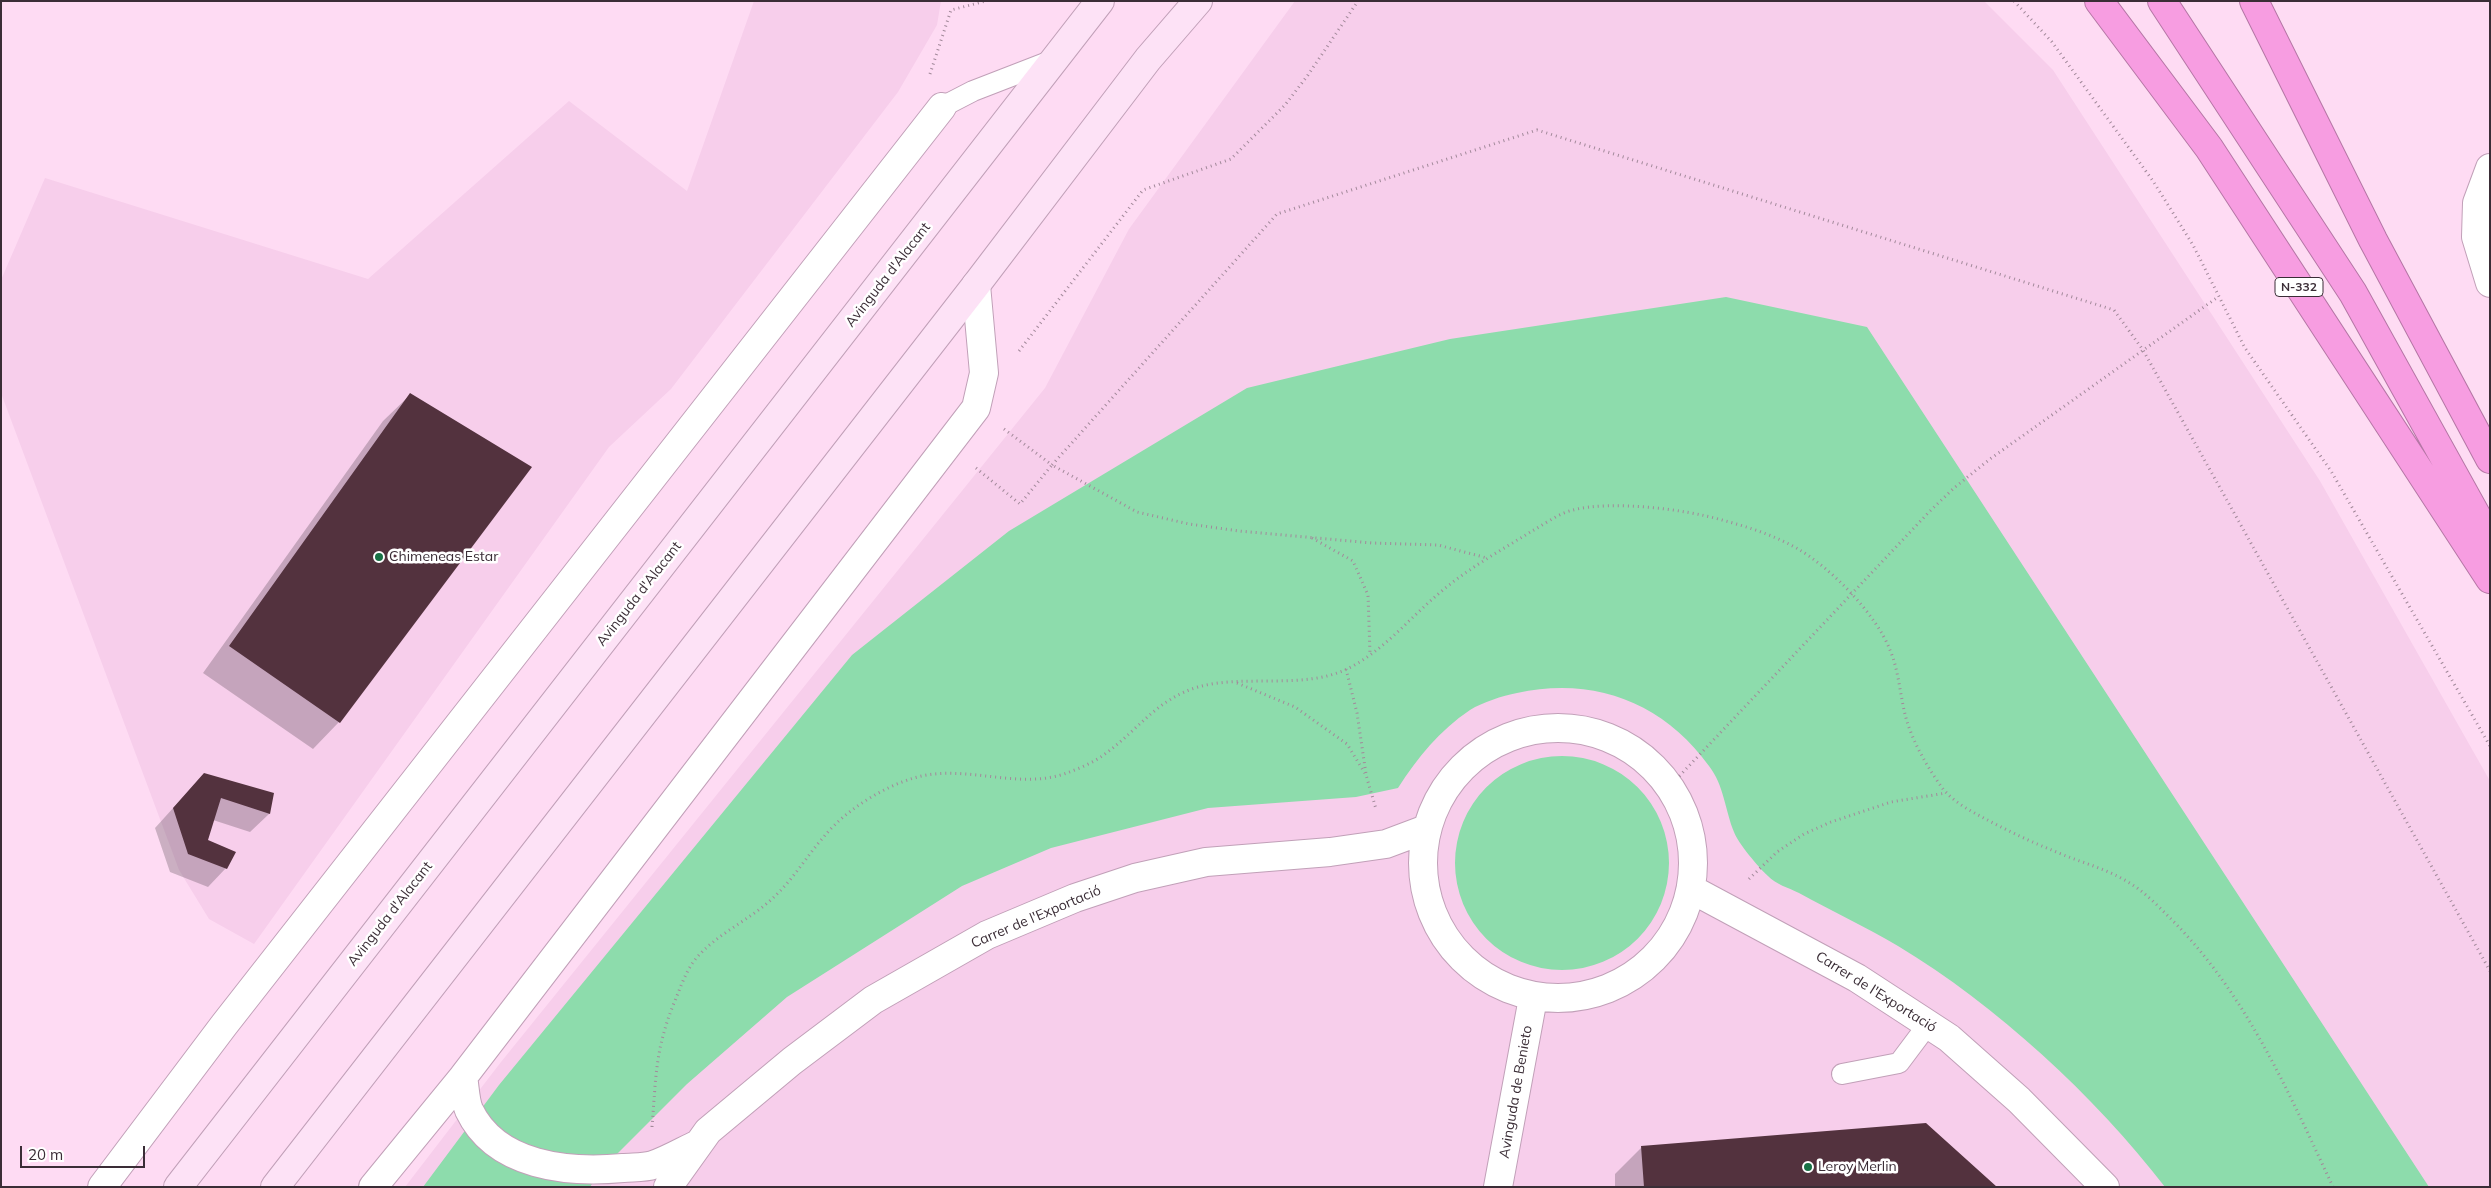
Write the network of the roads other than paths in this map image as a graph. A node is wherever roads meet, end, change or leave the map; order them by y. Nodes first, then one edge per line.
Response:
1 (1100, 1) edge
2 (1198, 1) edge
3 (2099, 1) edge
4 (2162, 1) edge
5 (2254, 1) edge
6 (1053, 60) junction
7 (942, 107) joint
8 (2490, 168) edge
9 (2490, 283) edge
10 (976, 284) junction
11 (2490, 459) edge
12 (2490, 540) edge
13 (2490, 579) edge
14 (1426, 830) junction
15 (1691, 889) junction
16 (1533, 998) junction
17 (1929, 1023) junction
18 (1842, 1074) dead end
19 (464, 1077) junction
20 (660, 1176) edge
21 (102, 1187) edge
22 (178, 1187) edge
23 (275, 1187) edge
24 (373, 1187) edge
25 (1498, 1187) edge
26 (2105, 1187) edge

1 - 6 main road, Avinguda d'Alacant
2 - 10 main road
3 - 13 highway, N-332
4 - 12 highway, N-332
5 - 11 highway
6 - 7 lane
6 - 22 main road, Avinguda d'Alacant
7 - 21 street
8 - 9 street
10 - 19 street
10 - 23 main road
14 - 15 street
14 - 16 street
14 - 20 street, Carrer de l'Exportació
15 - 16 street
15 - 17 street, Carrer de l'Exportació
16 - 25 street, Avinguda de Benieto
17 - 18 lane
17 - 26 street, Carrer de l'Exportació
19 - 20 street
19 - 24 street

